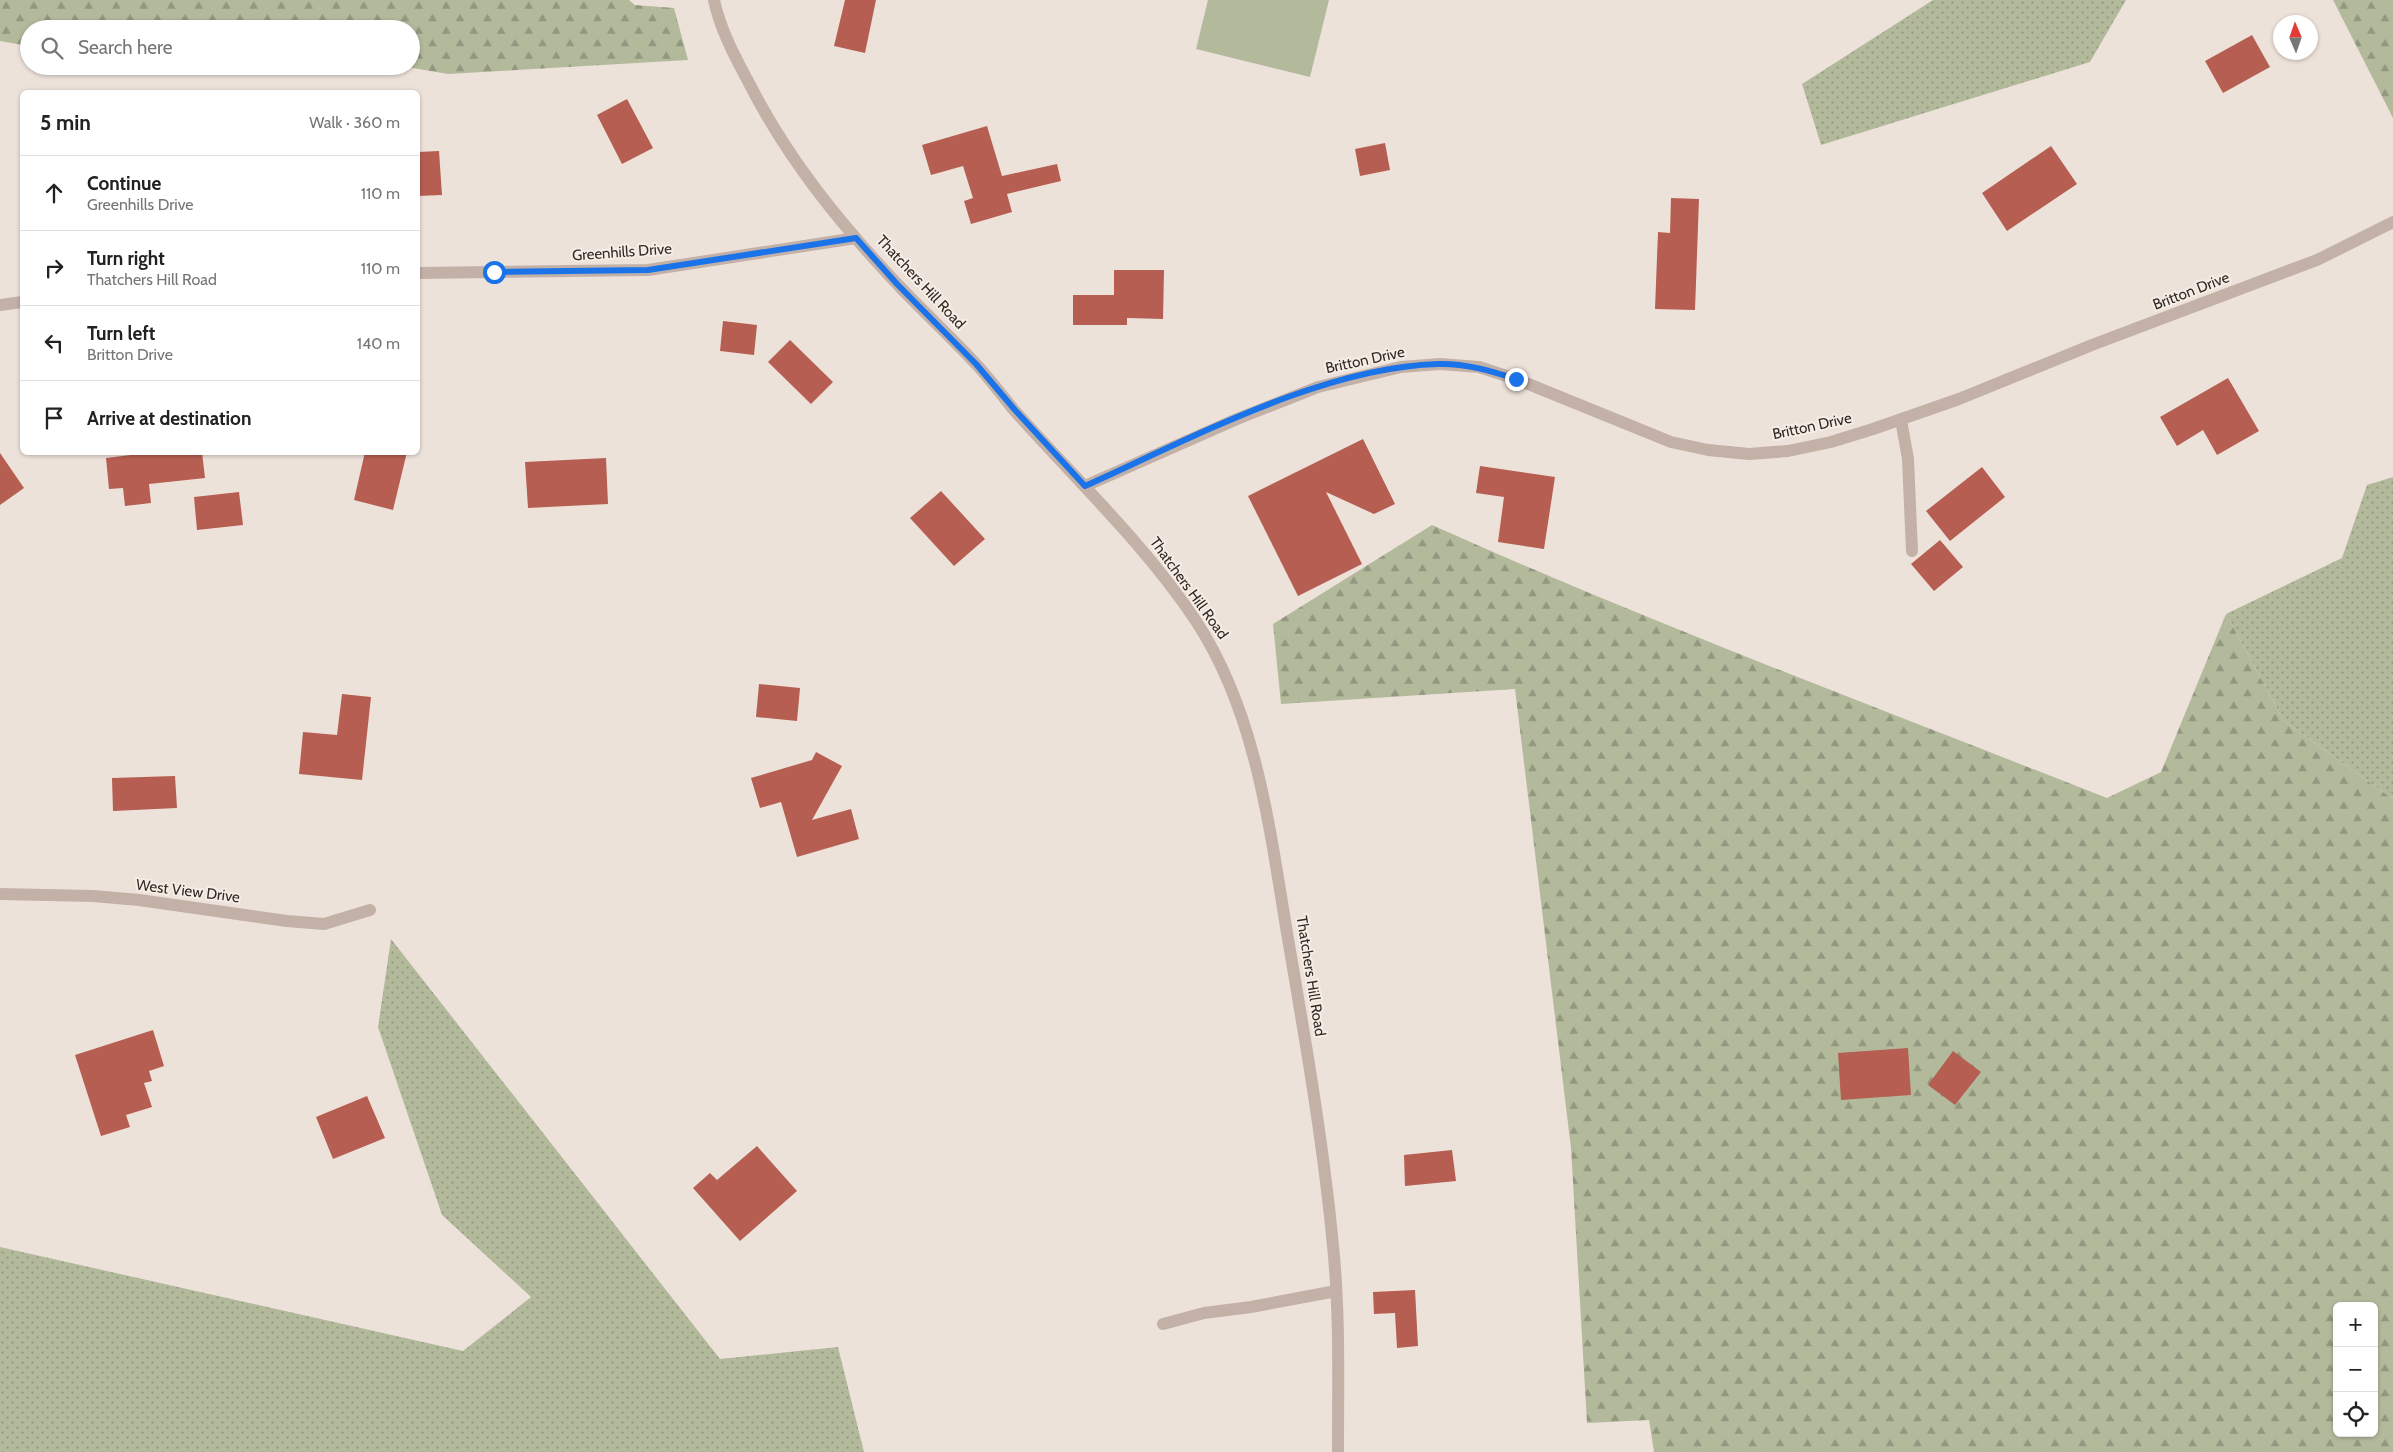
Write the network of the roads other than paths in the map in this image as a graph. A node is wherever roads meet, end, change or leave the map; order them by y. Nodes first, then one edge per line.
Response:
1 (714, 0) edge
2 (2393, 222) edge
3 (856, 238) junction
4 (420, 273) edge
5 (20, 302) edge
6 (0, 305) edge
7 (1901, 420) junction
8 (1085, 486) junction
9 (1912, 551) dead end
10 (0, 894) edge
11 (370, 910) dead end
12 (1336, 1291) junction
13 (1163, 1324) dead end
14 (1338, 1452) edge

1 - 3 street, Thatchers Hill Road
2 - 7 street, Britton Drive
3 - 4 street, Greenhills Drive
3 - 8 street, Thatchers Hill Road
5 - 6 street
7 - 8 street, Britton Drive
7 - 9 street
8 - 12 street, Thatchers Hill Road
10 - 11 street, West View Drive
12 - 13 street
12 - 14 street, Thatchers Hill Road

